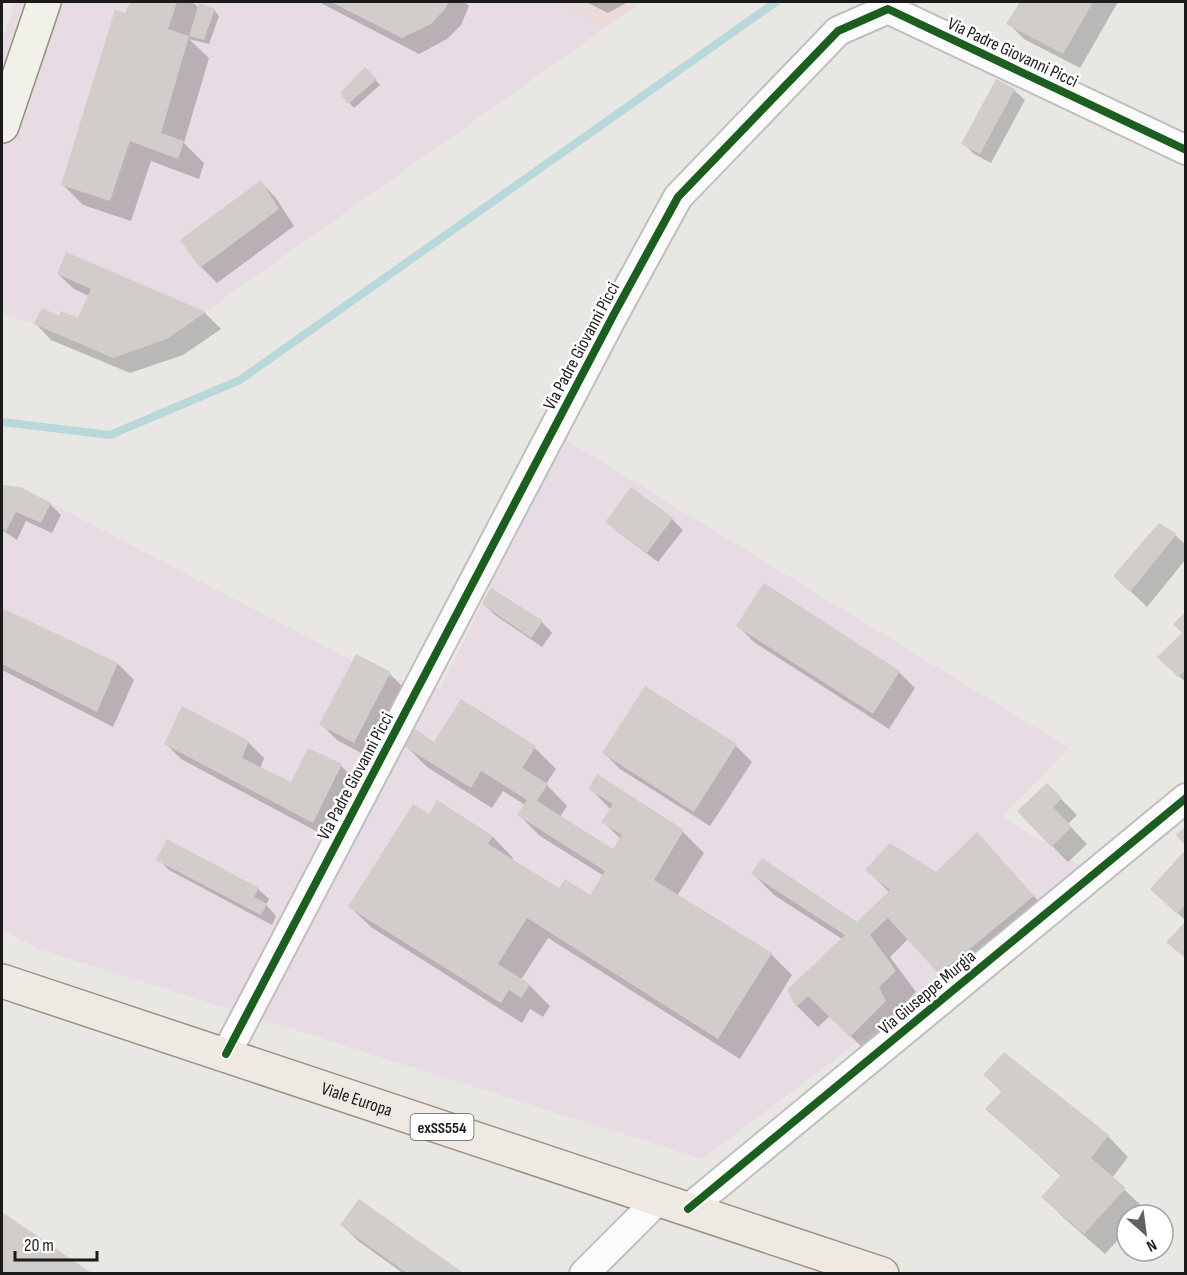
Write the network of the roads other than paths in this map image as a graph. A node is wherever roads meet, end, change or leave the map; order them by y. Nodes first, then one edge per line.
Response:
1 (44, 2) edge
2 (2, 126) edge
3 (1185, 150) edge
4 (1185, 798) edge
5 (2, 981) edge
6 (226, 1054) junction
7 (673, 1204) junction
8 (584, 1274) edge
9 (882, 1274) edge

1 - 2 main road
3 - 6 street, Via Padre Giovanni Picci
4 - 7 street, Via Giuseppe Murgia
5 - 6 main road, Viale Europa / exSS554
6 - 7 main road, Viale Europa / exSS554
7 - 8 street, Via Giuseppe Murgia
7 - 9 main road, Viale Europa / exSS554

